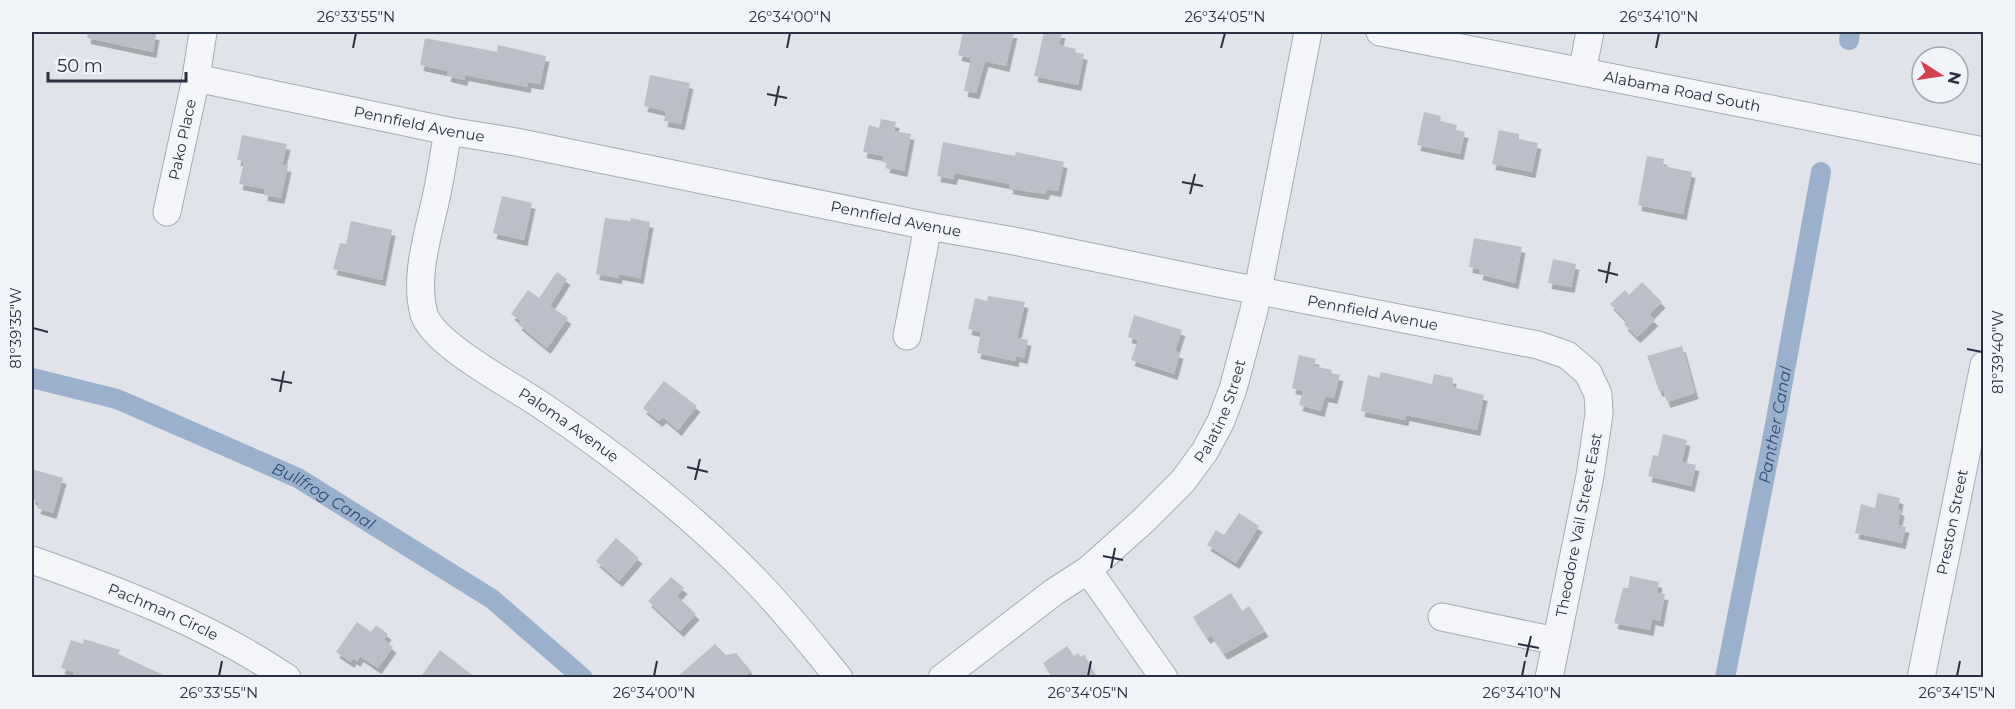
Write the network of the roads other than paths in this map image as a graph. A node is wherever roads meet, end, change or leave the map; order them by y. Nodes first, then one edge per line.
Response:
1 (203, 32) edge
2 (1308, 32) edge
3 (1380, 32) edge
4 (1590, 32) edge
5 (1582, 72) junction
6 (196, 78) junction
7 (448, 131) junction
8 (1983, 151) edge
9 (167, 212) dead end
10 (928, 226) junction
11 (1257, 291) junction
12 (907, 336) dead end
13 (1983, 365) edge
14 (1588, 373) joint
15 (1977, 434) edge
16 (32, 561) edge
17 (1088, 570) junction
18 (1442, 617) dead end
19 (1556, 641) junction
20 (287, 678) edge
21 (839, 678) edge
22 (942, 678) edge
23 (1164, 678) edge
24 (1549, 678) edge
25 (1921, 678) edge

1 - 6 street, Pako Place
2 - 11 street, Palatine Street
3 - 5 street, Alabama Road South
4 - 5 street
5 - 8 street, Alabama Road South
6 - 7 street, Pennfield Avenue
6 - 9 street, Pako Place
7 - 10 street, Pennfield Avenue
7 - 21 street, Paloma Avenue
10 - 11 street, Pennfield Avenue
10 - 12 street
11 - 14 street, Pennfield Avenue
11 - 17 street, Palatine Street
13 - 15 street, Preston Street
14 - 19 street, Theodore Vail Street East
15 - 25 street, Preston Street
16 - 20 street, Pachman Circle
17 - 22 street, Palatine Street
17 - 23 street
18 - 19 street
19 - 24 street, Theodore Vail Street East

